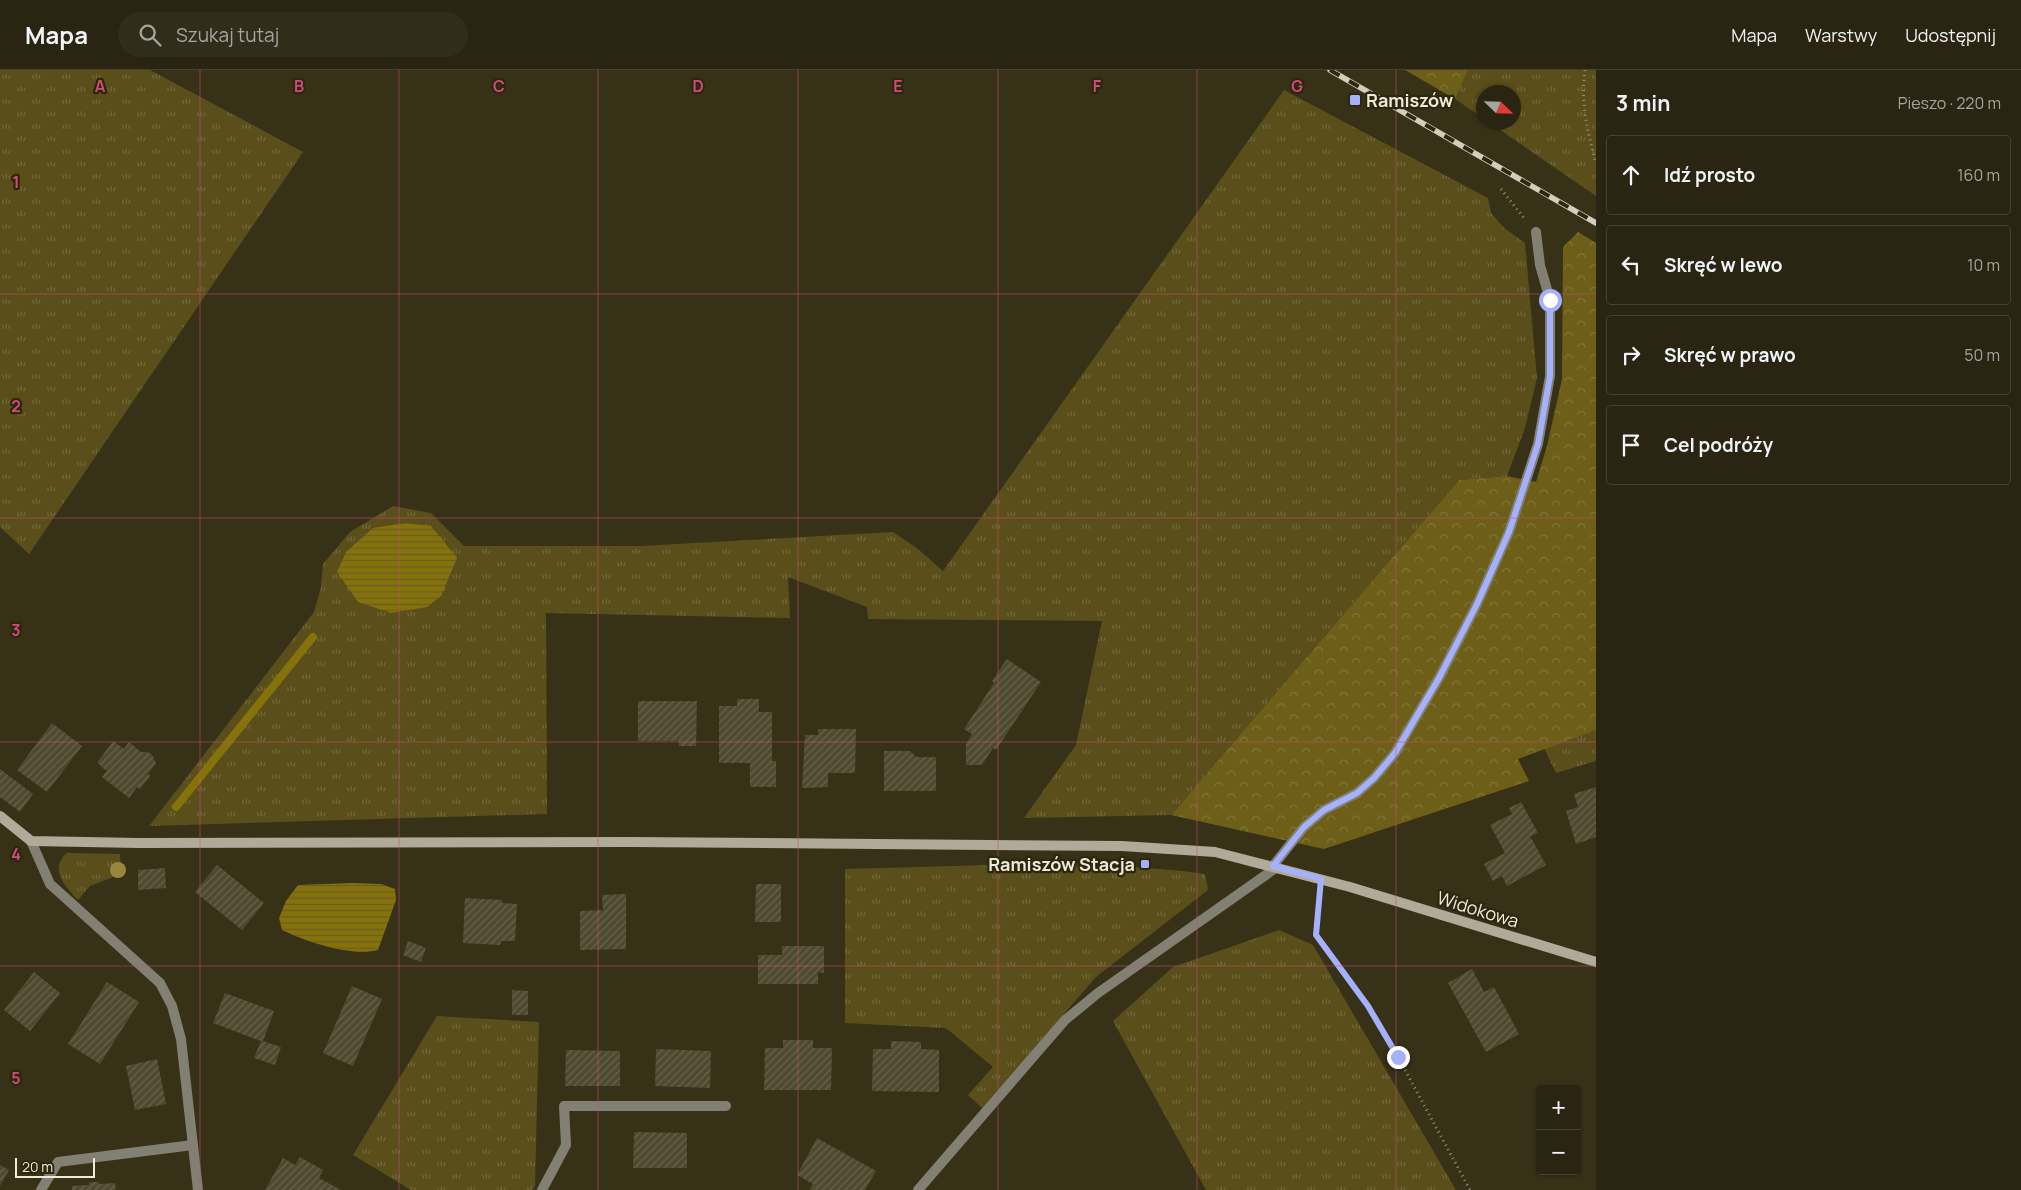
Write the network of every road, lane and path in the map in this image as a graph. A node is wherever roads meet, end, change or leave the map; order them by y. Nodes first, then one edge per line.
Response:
1 (1585, 70) edge
2 (1596, 164) edge
3 (1501, 189) dead end
4 (1536, 232) joint
5 (0, 816) edge
6 (31, 841) junction
7 (1275, 866) junction
8 (1321, 879) junction
9 (1596, 962) edge
10 (726, 1106) dead end
11 (193, 1145) junction
12 (40, 1190) edge
13 (198, 1190) edge
14 (542, 1190) edge
15 (918, 1190) edge
16 (1470, 1190) edge

1 - 2 path
3 - 4 path
4 - 7 street
5 - 6 street
6 - 7 street, Widokowa
6 - 11 street
7 - 8 street, Widokowa
7 - 15 street
8 - 9 street, Widokowa
8 - 16 path
10 - 14 street
11 - 12 street
11 - 13 street

